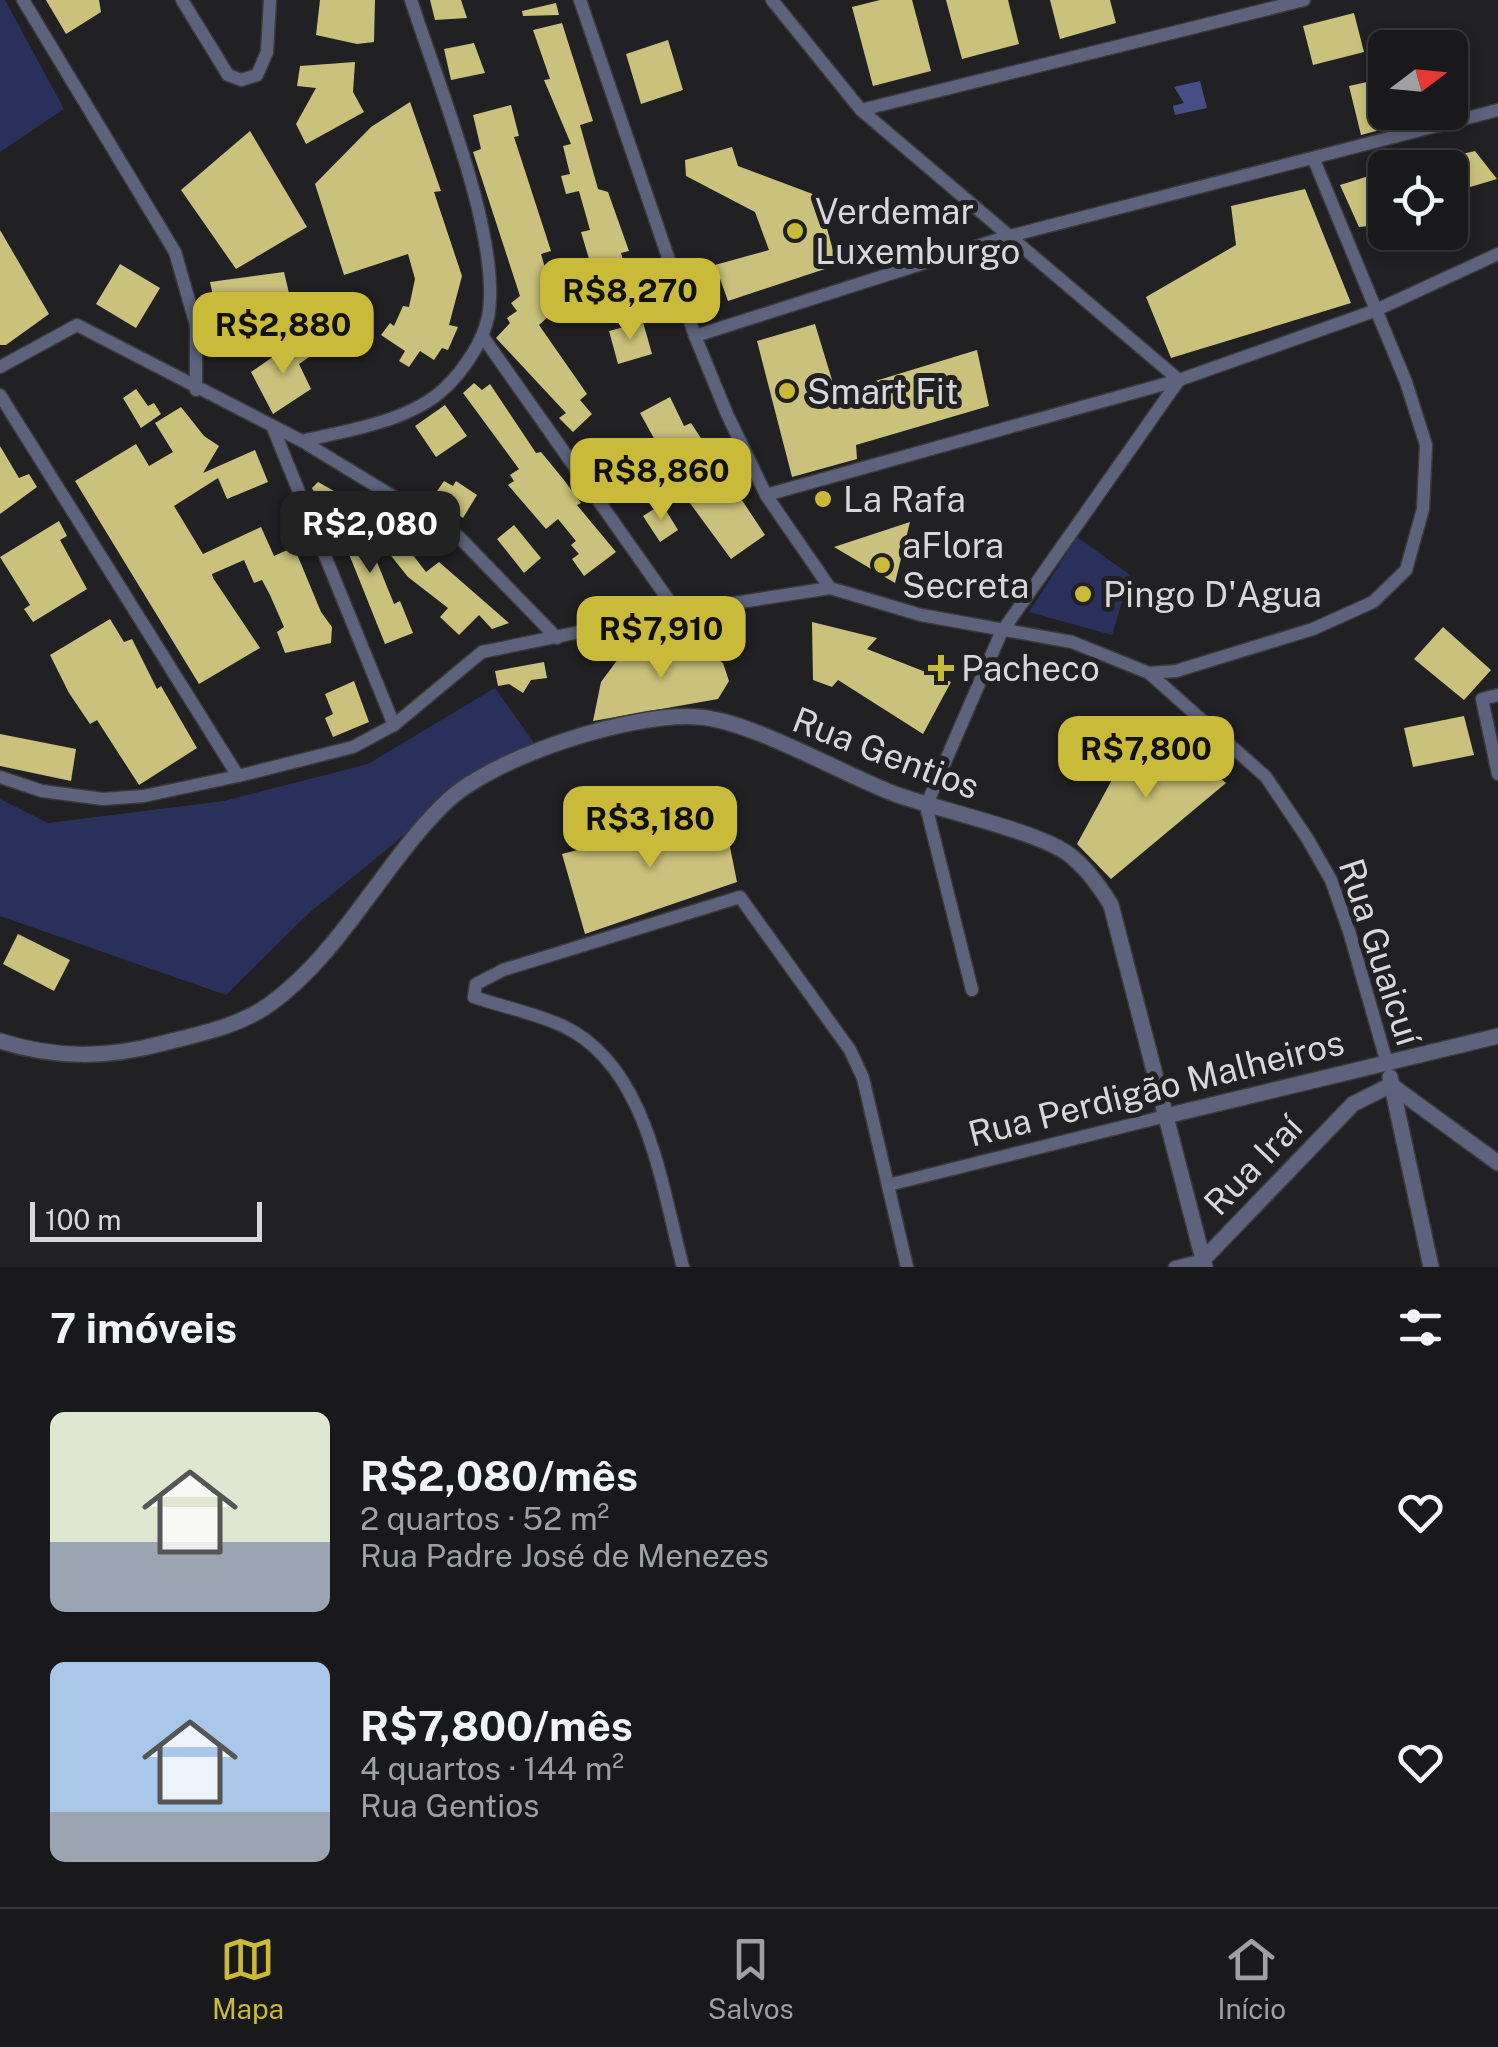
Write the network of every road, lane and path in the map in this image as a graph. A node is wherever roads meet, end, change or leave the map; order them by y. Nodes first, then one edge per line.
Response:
1 (23, 0) edge
2 (182, 0) edge
3 (270, 0) edge
4 (411, 0) edge
5 (580, 0) edge
6 (772, 0) edge
7 (1304, 0) edge
8 (862, 110) junction
9 (1498, 110) edge
10 (1314, 160) junction
11 (1006, 236) junction
12 (1498, 254) edge
13 (1374, 311) junction
14 (695, 336) junction
15 (483, 337) junction
16 (0, 367) edge
17 (1180, 380) junction
18 (196, 390) junction
19 (0, 395) edge
20 (273, 428) junction
21 (302, 441) junction
22 (766, 495) junction
23 (830, 588) junction
24 (677, 612) junction
25 (1002, 633) junction
26 (557, 638) junction
27 (1149, 672) junction
28 (1498, 695) edge
29 (394, 726) junction
30 (1498, 774) edge
31 (238, 776) junction
32 (0, 778) edge
33 (926, 806) junction
34 (972, 990) dead end
35 (1498, 1036) edge
36 (0, 1041) edge
37 (1386, 1063) junction
38 (1392, 1085) junction
39 (1166, 1116) junction
40 (1498, 1163) edge
41 (888, 1185) junction
42 (1192, 1217) junction
43 (1229, 1233) junction
44 (1202, 1264) edge
45 (683, 1267) edge
46 (906, 1267) edge
47 (1174, 1267) edge
48 (1431, 1267) edge

1 - 18 street
2 - 3 street
4 - 15 street
5 - 14 street
6 - 8 street
7 - 8 street
8 - 11 street
9 - 10 street
10 - 11 street
10 - 13 street
11 - 14 street
11 - 17 street
12 - 13 street
13 - 17 street
13 - 27 street
14 - 22 street
15 - 21 street
15 - 24 street
16 - 18 street
17 - 22 street
17 - 25 street
18 - 20 street
19 - 31 street
20 - 21 street
20 - 29 street
21 - 26 street
22 - 23 street
23 - 24 street
23 - 25 street, Rua Guaicuí
24 - 26 street
25 - 27 street, Rua Guaicuí
25 - 33 street
26 - 29 street
27 - 37 street, Rua Guaicuí
28 - 30 street
29 - 31 street
31 - 32 street
33 - 34 street
33 - 36 street, Rua Gentios
33 - 39 street, Rua Gentios
35 - 37 street, Rua Perdigão Malheiros
37 - 38 street, Rua Guaicuí
37 - 39 street, Rua Perdigão Malheiros
38 - 40 street
38 - 43 street, Rua Iraí
38 - 48 street, Rua Guaicuí
39 - 41 street, Rua Perdigão Malheiros
39 - 42 street, Rua Gentios
41 - 45 street
41 - 46 street
42 - 43 street
42 - 44 street, Rua Gentios
43 - 44 street, Rua Iraí
44 - 47 street

